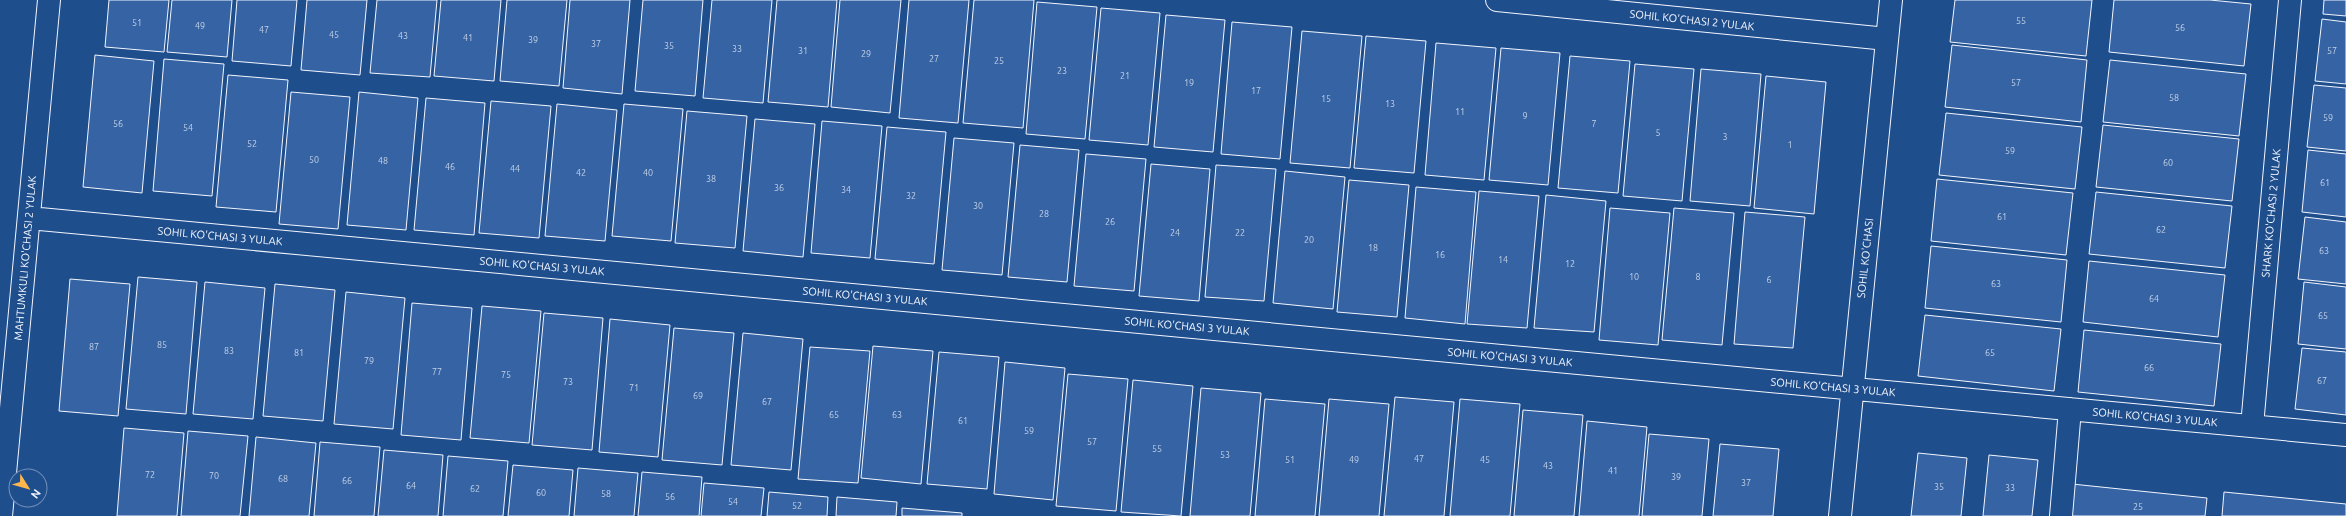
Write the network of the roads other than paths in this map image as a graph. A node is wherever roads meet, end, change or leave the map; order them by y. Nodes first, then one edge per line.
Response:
1 (49, 0) edge
2 (1497, 0) edge
3 (1891, 0) edge
4 (2290, 0) edge
5 (1887, 39) junction
6 (29, 218) junction
7 (1852, 389) junction
8 (2070, 409) junction
9 (2252, 426) junction
10 (2346, 435) edge
11 (1, 516) edge
12 (1840, 516) edge
13 (2061, 516) edge

1 - 6 street, MAHTUMKULI KO'CHASI 2 YULAK
2 - 5 street, SOHIL KO'CHASI 2 YULAK
3 - 5 street, SOHIL KO'CHASI
4 - 9 street, SHARK KO'CHASI 2 YULAK
5 - 7 street, SOHIL KO'CHASI
6 - 7 street, SOHIL KO'CHASI 3 YULAK
6 - 11 street, MAHTUMKULI KO'CHASI 2 YULAK
7 - 8 street, SOHIL KO'CHASI 3 YULAK
7 - 12 street, SOHIL KO'CHASI
8 - 9 street, SOHIL KO'CHASI 3 YULAK
8 - 13 street
9 - 10 street, SOHIL KO'CHASI 3 YULAK

